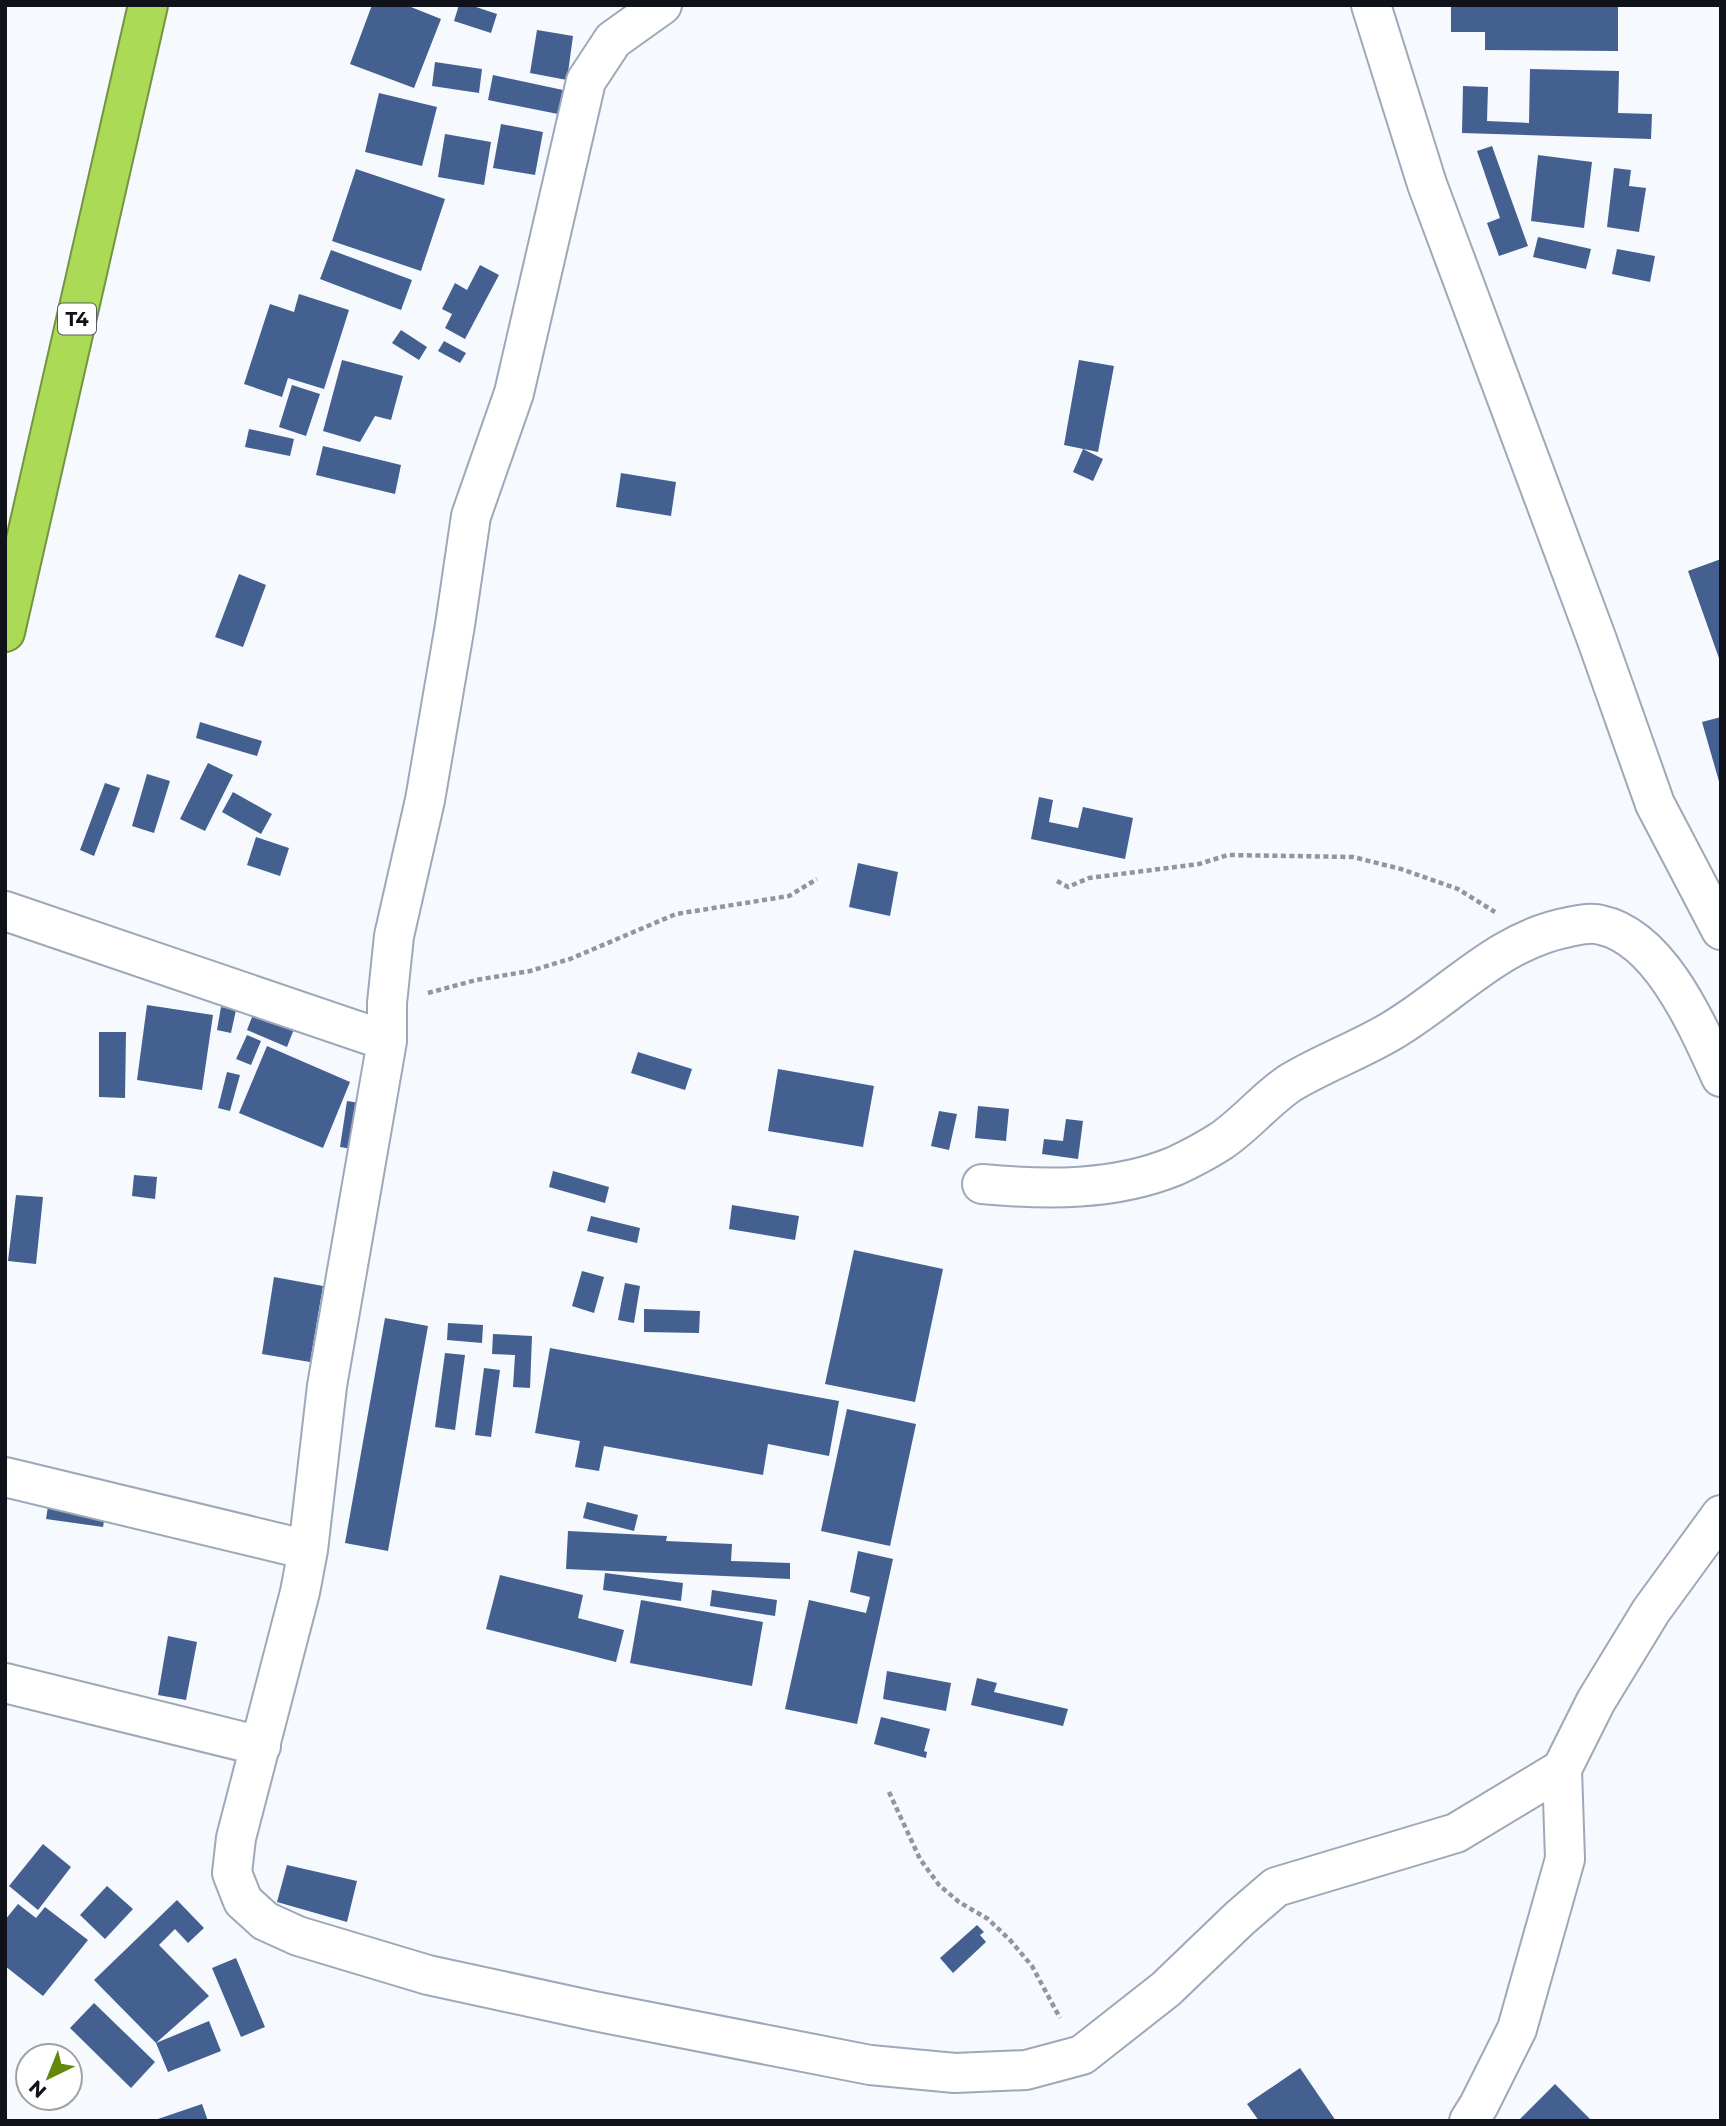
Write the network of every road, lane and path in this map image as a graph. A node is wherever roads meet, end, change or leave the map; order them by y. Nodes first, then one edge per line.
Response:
1 (148, 5) edge
2 (662, 5) edge
3 (1371, 5) edge
4 (5, 632) edge
5 (817, 879) dead end
6 (1056, 881) dead end
7 (5, 911) edge
8 (1721, 930) edge
9 (1530, 937) junction
10 (387, 1003) junction
11 (387, 1041) junction
12 (1721, 1077) edge
13 (982, 1184) dead end
14 (5, 1477) edge
15 (1721, 1515) edge
16 (308, 1550) junction
17 (5, 1683) edge
18 (261, 1746) junction
19 (1562, 1769) junction
20 (889, 1792) dead end
21 (1082, 2055) junction
22 (1469, 2121) edge

1 - 4 highway, T4
2 - 10 street
3 - 8 street
5 - 10 path
6 - 9 path
7 - 11 street
9 - 12 street
9 - 13 street
10 - 11 street
11 - 16 street
14 - 16 street
15 - 19 street
16 - 18 street
17 - 18 street
18 - 21 street
19 - 21 street
19 - 22 street
20 - 21 path

